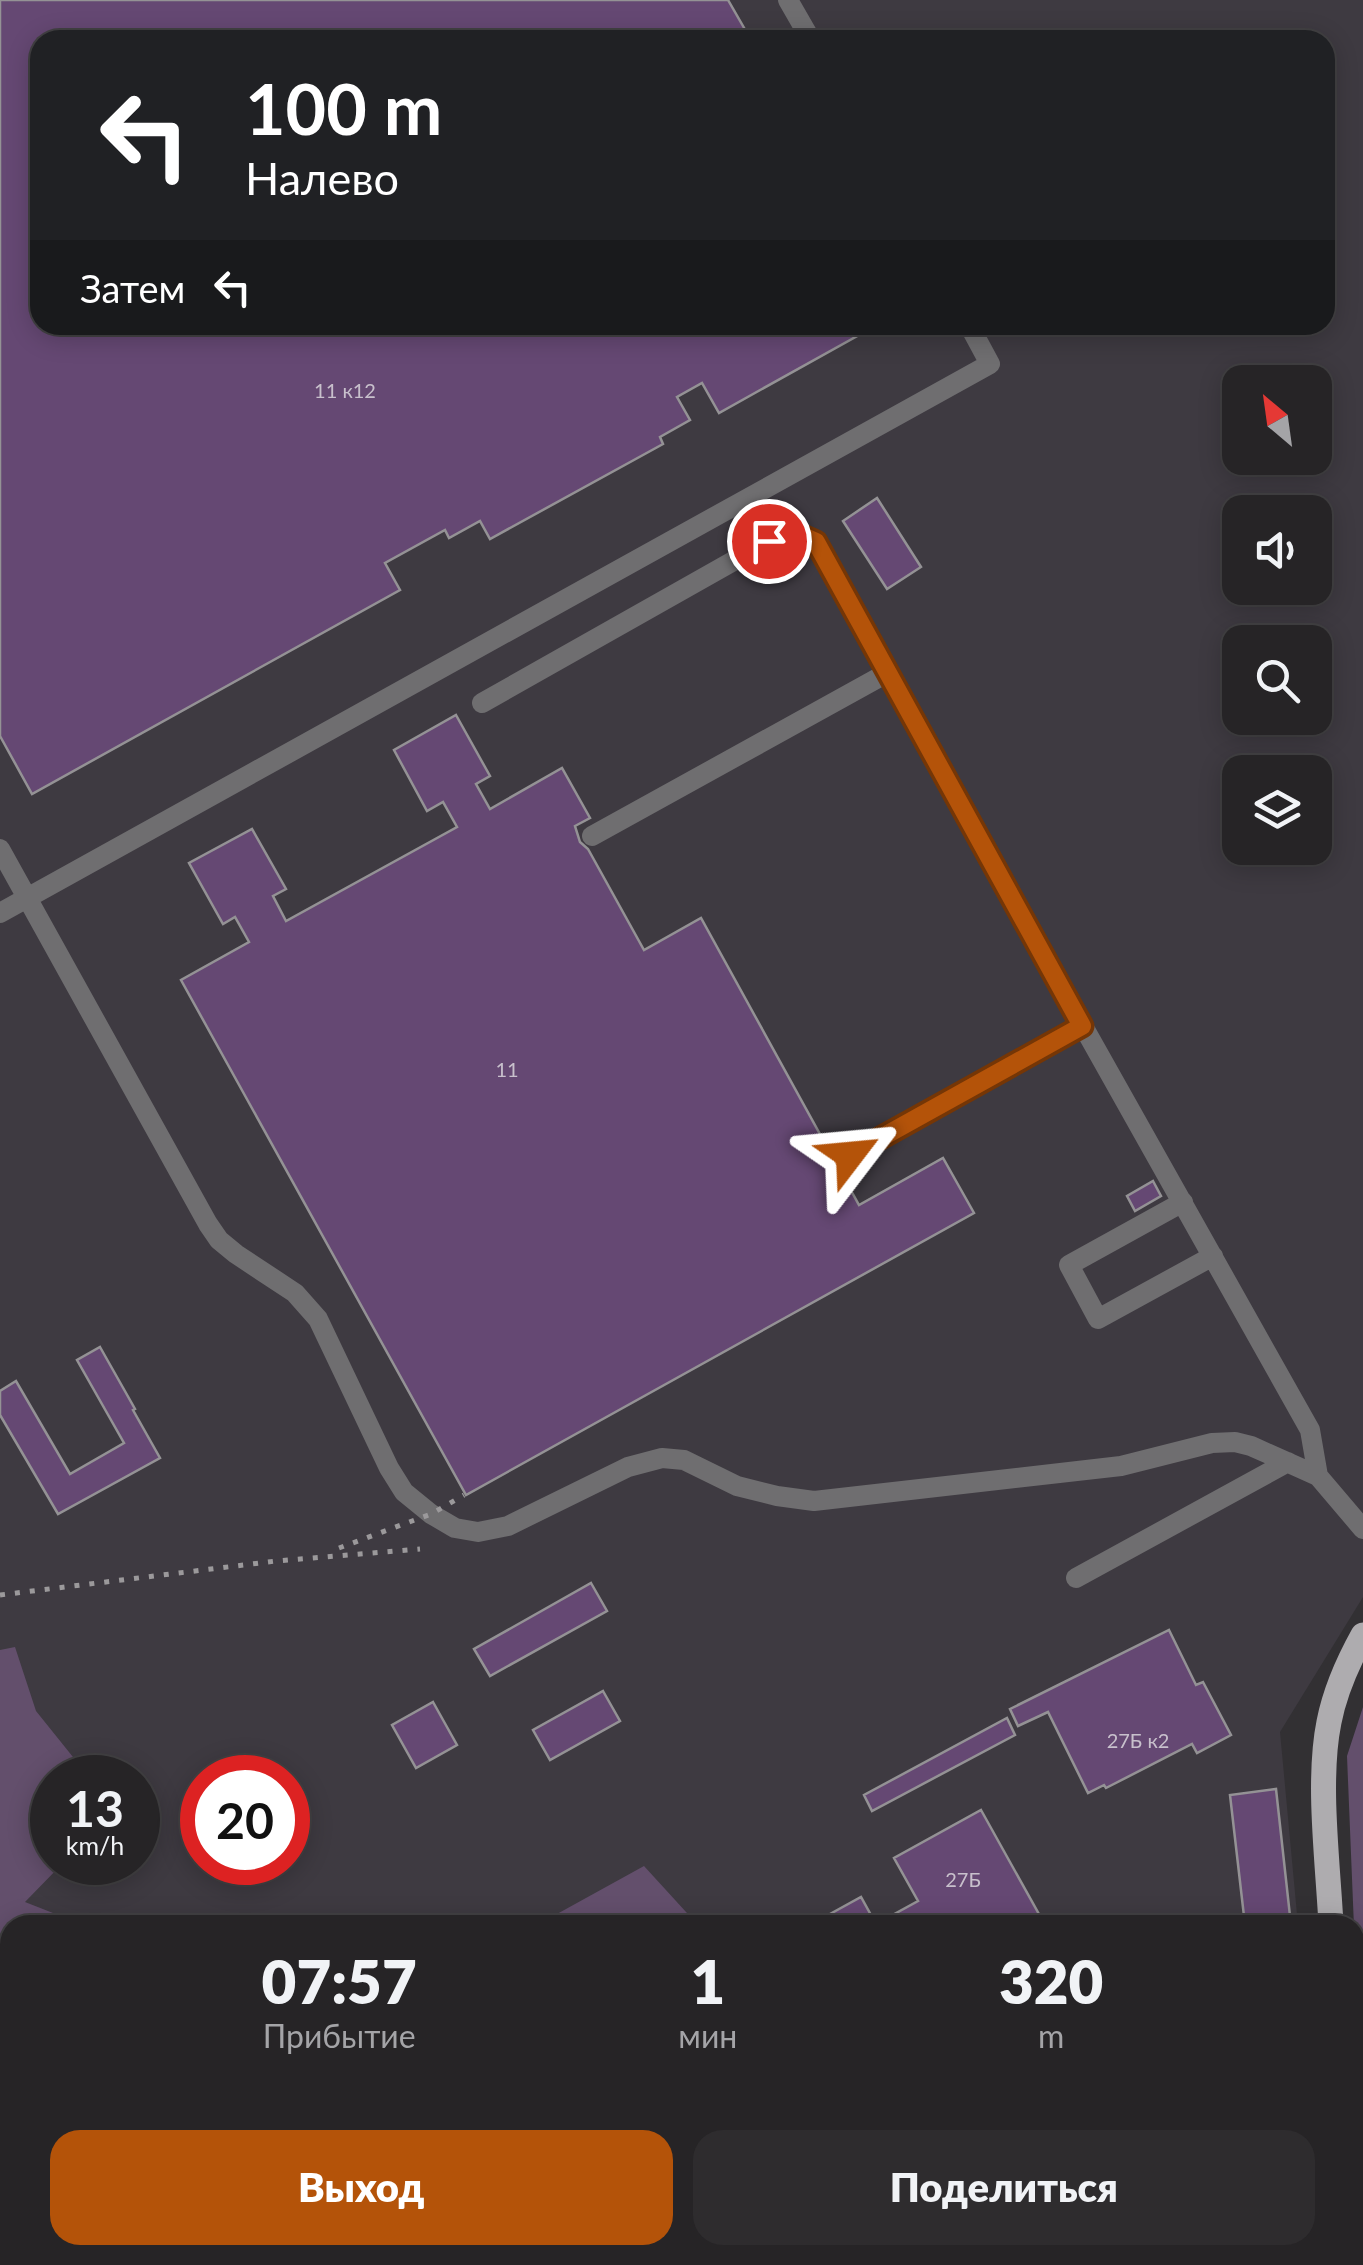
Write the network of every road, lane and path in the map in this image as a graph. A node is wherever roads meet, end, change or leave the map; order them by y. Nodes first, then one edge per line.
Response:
1 (788, 0) edge
2 (804, 30) edge
3 (974, 335) edge
4 (888, 673) junction
5 (482, 703) dead end
6 (592, 836) dead end
7 (0, 849) edge
8 (27, 898) junction
9 (0, 913) edge
10 (1082, 1026) junction
11 (850, 1155) dead end
12 (1183, 1202) junction
13 (1213, 1256) junction
14 (1288, 1462) junction
15 (1318, 1476) junction
16 (1363, 1528) edge
17 (1076, 1578) dead end
18 (1363, 1635) edge
19 (1331, 1915) edge
20 (265, 2265) edge
21 (293, 2265) edge

1 - 2 lane
3 - 8 lane
4 - 5 lane
4 - 6 lane
4 - 10 lane
7 - 8 lane
8 - 9 lane
8 - 14 lane
10 - 11 lane
10 - 12 lane
12 - 13 lane
12 - 13 lane
13 - 15 lane
14 - 15 lane
14 - 17 lane
15 - 16 lane
18 - 19 main road
20 - 21 lane

